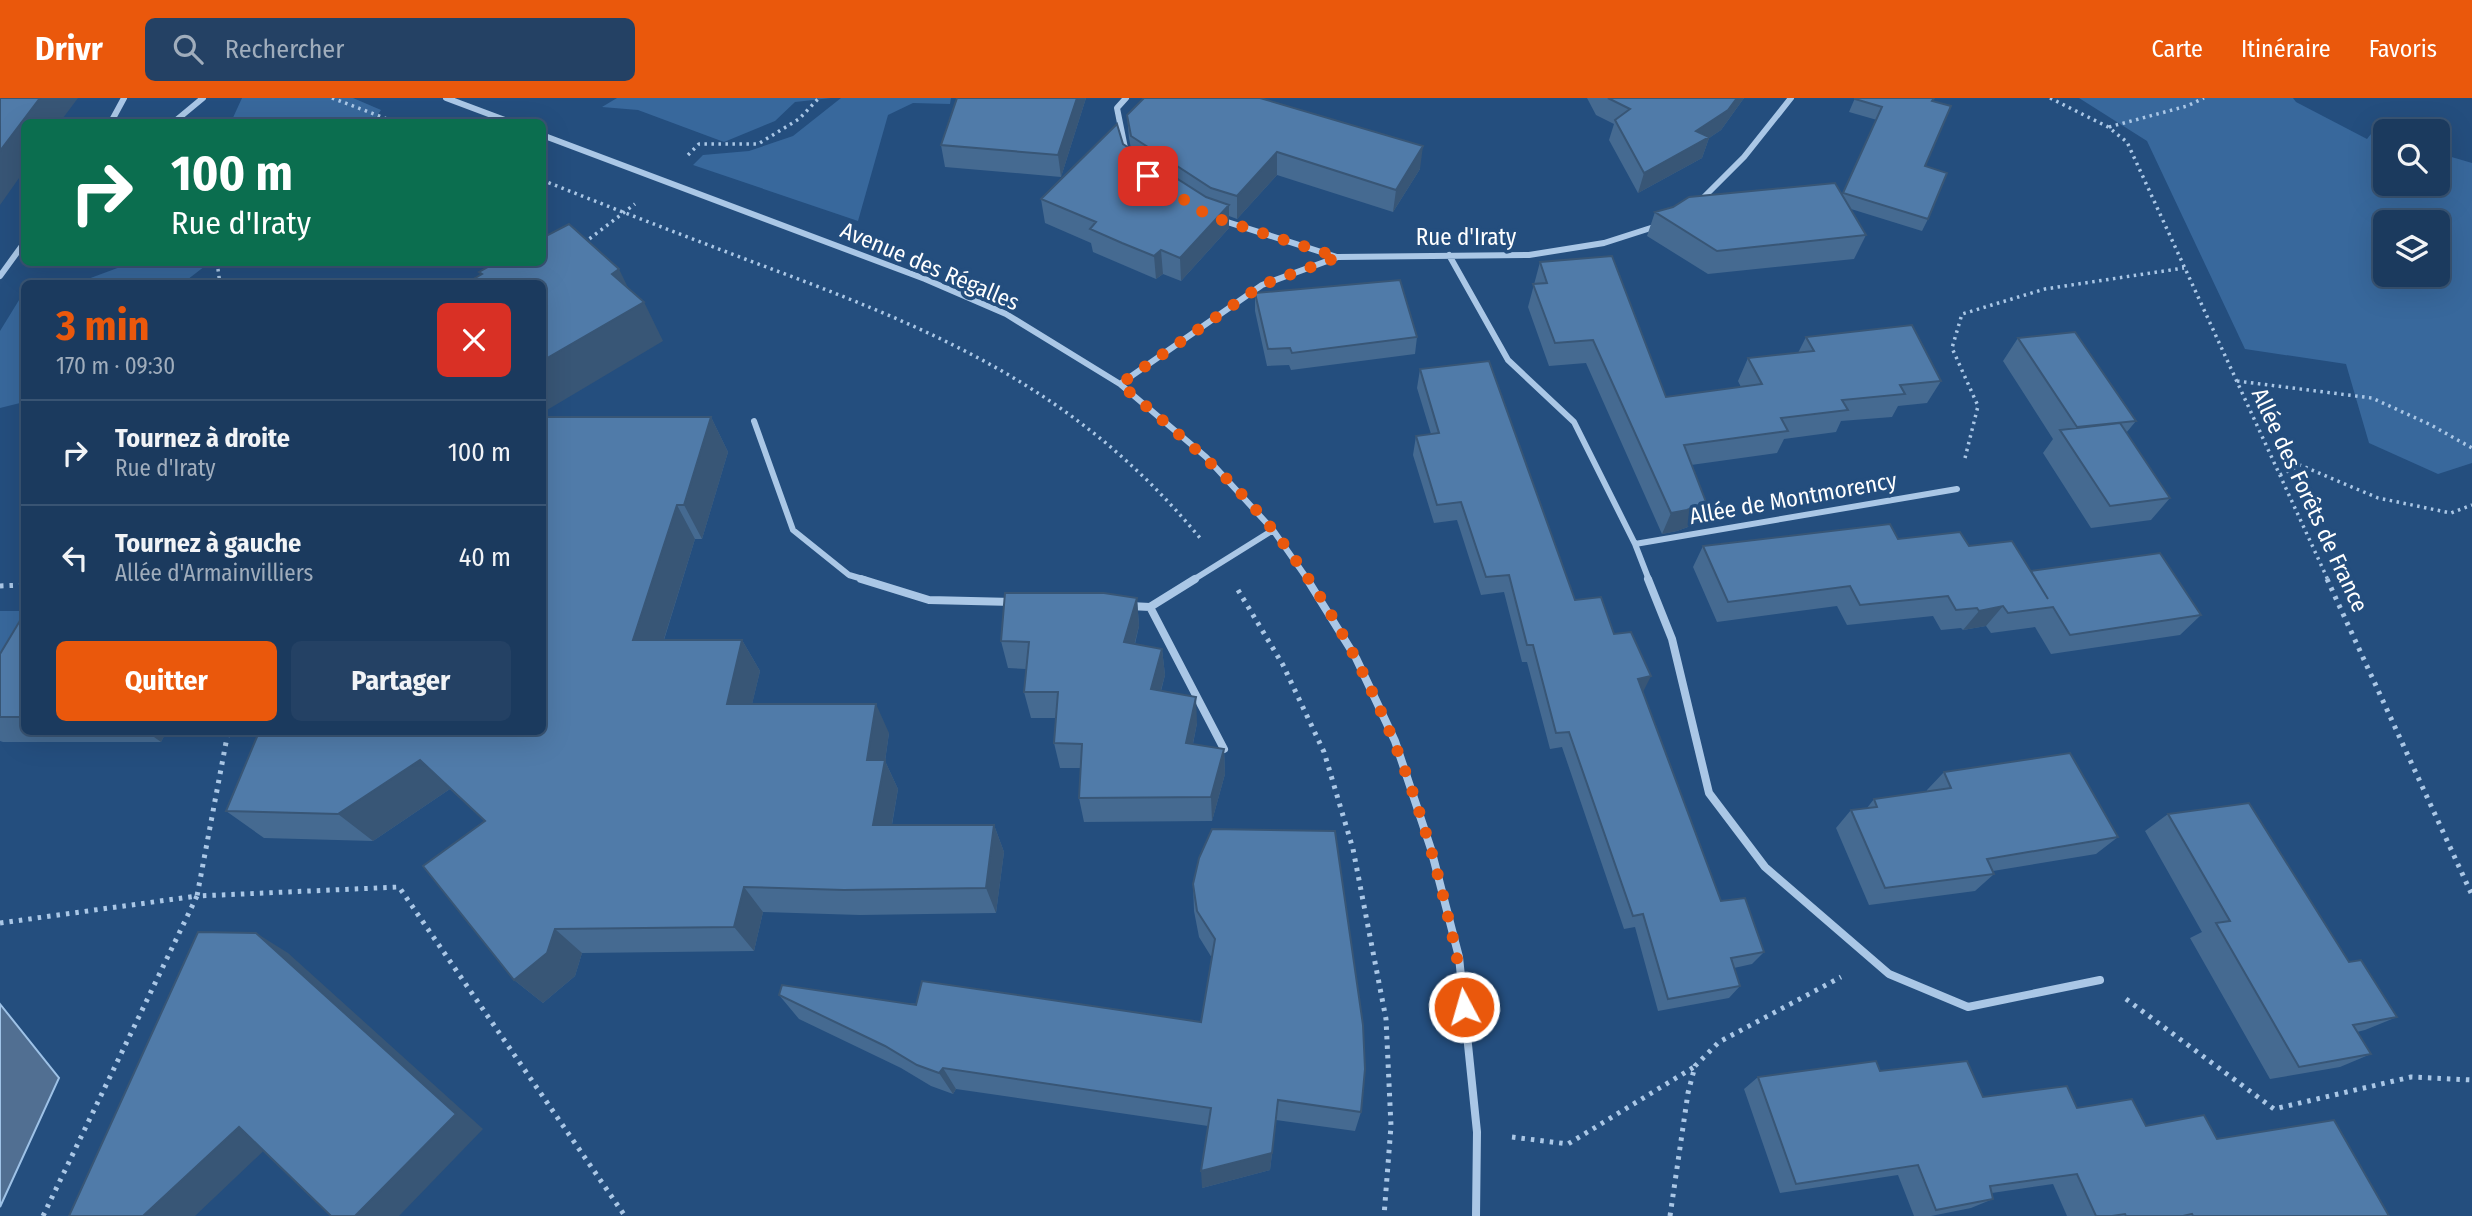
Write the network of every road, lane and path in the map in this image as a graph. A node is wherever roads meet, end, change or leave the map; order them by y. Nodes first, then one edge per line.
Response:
1 (124, 98) edge
2 (203, 98) edge
3 (332, 98) edge
4 (446, 98) edge
5 (1126, 98) edge
6 (1791, 98) edge
7 (2050, 98) edge
8 (2204, 98) edge
9 (113, 119) edge
10 (178, 119) edge
11 (386, 119) edge
12 (502, 119) edge
13 (2108, 127) junction
14 (546, 137) edge
15 (1128, 163) edge
16 (1698, 205) edge
17 (1209, 216) edge
18 (1662, 225) edge
19 (21, 247) edge
20 (1449, 255) junction
21 (1338, 257) junction
22 (2185, 268) junction
23 (0, 276) edge
24 (2236, 381) junction
25 (1120, 384) junction
26 (754, 421) dead end
27 (2472, 448) edge
28 (2280, 475) junction
29 (1957, 489) joint
30 (2472, 505) edge
31 (1273, 530) junction
32 (1635, 544) junction
33 (21, 585) edge
34 (0, 586) edge
35 (1026, 603) edge
36 (1122, 606) edge
37 (1150, 607) junction
38 (227, 735) edge
39 (1224, 749) edge
40 (2472, 895) edge
41 (197, 896) junction
42 (0, 923) edge
43 (1869, 957) junction
44 (2100, 980) joint
45 (1695, 1066) junction
46 (2472, 1080) edge
47 (1477, 1132) junction
48 (43, 1216) edge
49 (625, 1216) edge
50 (1476, 1216) edge
51 (1670, 1216) edge

1 - 9 street
2 - 10 street
3 - 11 path
4 - 12 street
5 - 15 street
6 - 16 street
7 - 13 path, Allée des Forêts de France
8 - 13 path
13 - 22 path, Allée des Forêts de France
14 - 25 street, Avenue des Régalles
17 - 21 street
18 - 20 street, Rue d'Iraty
19 - 23 street
20 - 21 street, Rue d'Iraty
20 - 32 street
21 - 25 street, Rue d'Iraty
22 - 24 path, Allée des Forêts de France
22 - 29 path
24 - 27 path
24 - 28 path, Allée des Forêts de France
25 - 31 street, Avenue des Régalles
26 - 35 street
28 - 30 path
28 - 40 path, Allée des Forêts de France
29 - 32 street, Allée de Montmorency
31 - 37 street
31 - 47 street, Avenue des Régalles
32 - 43 street
33 - 34 path
36 - 37 street
37 - 39 street
38 - 41 path
41 - 42 path
41 - 48 path
41 - 49 path
43 - 44 street
43 - 45 path
44 - 46 path
45 - 47 path
45 - 51 path
47 - 50 street, Avenue des Régalles

